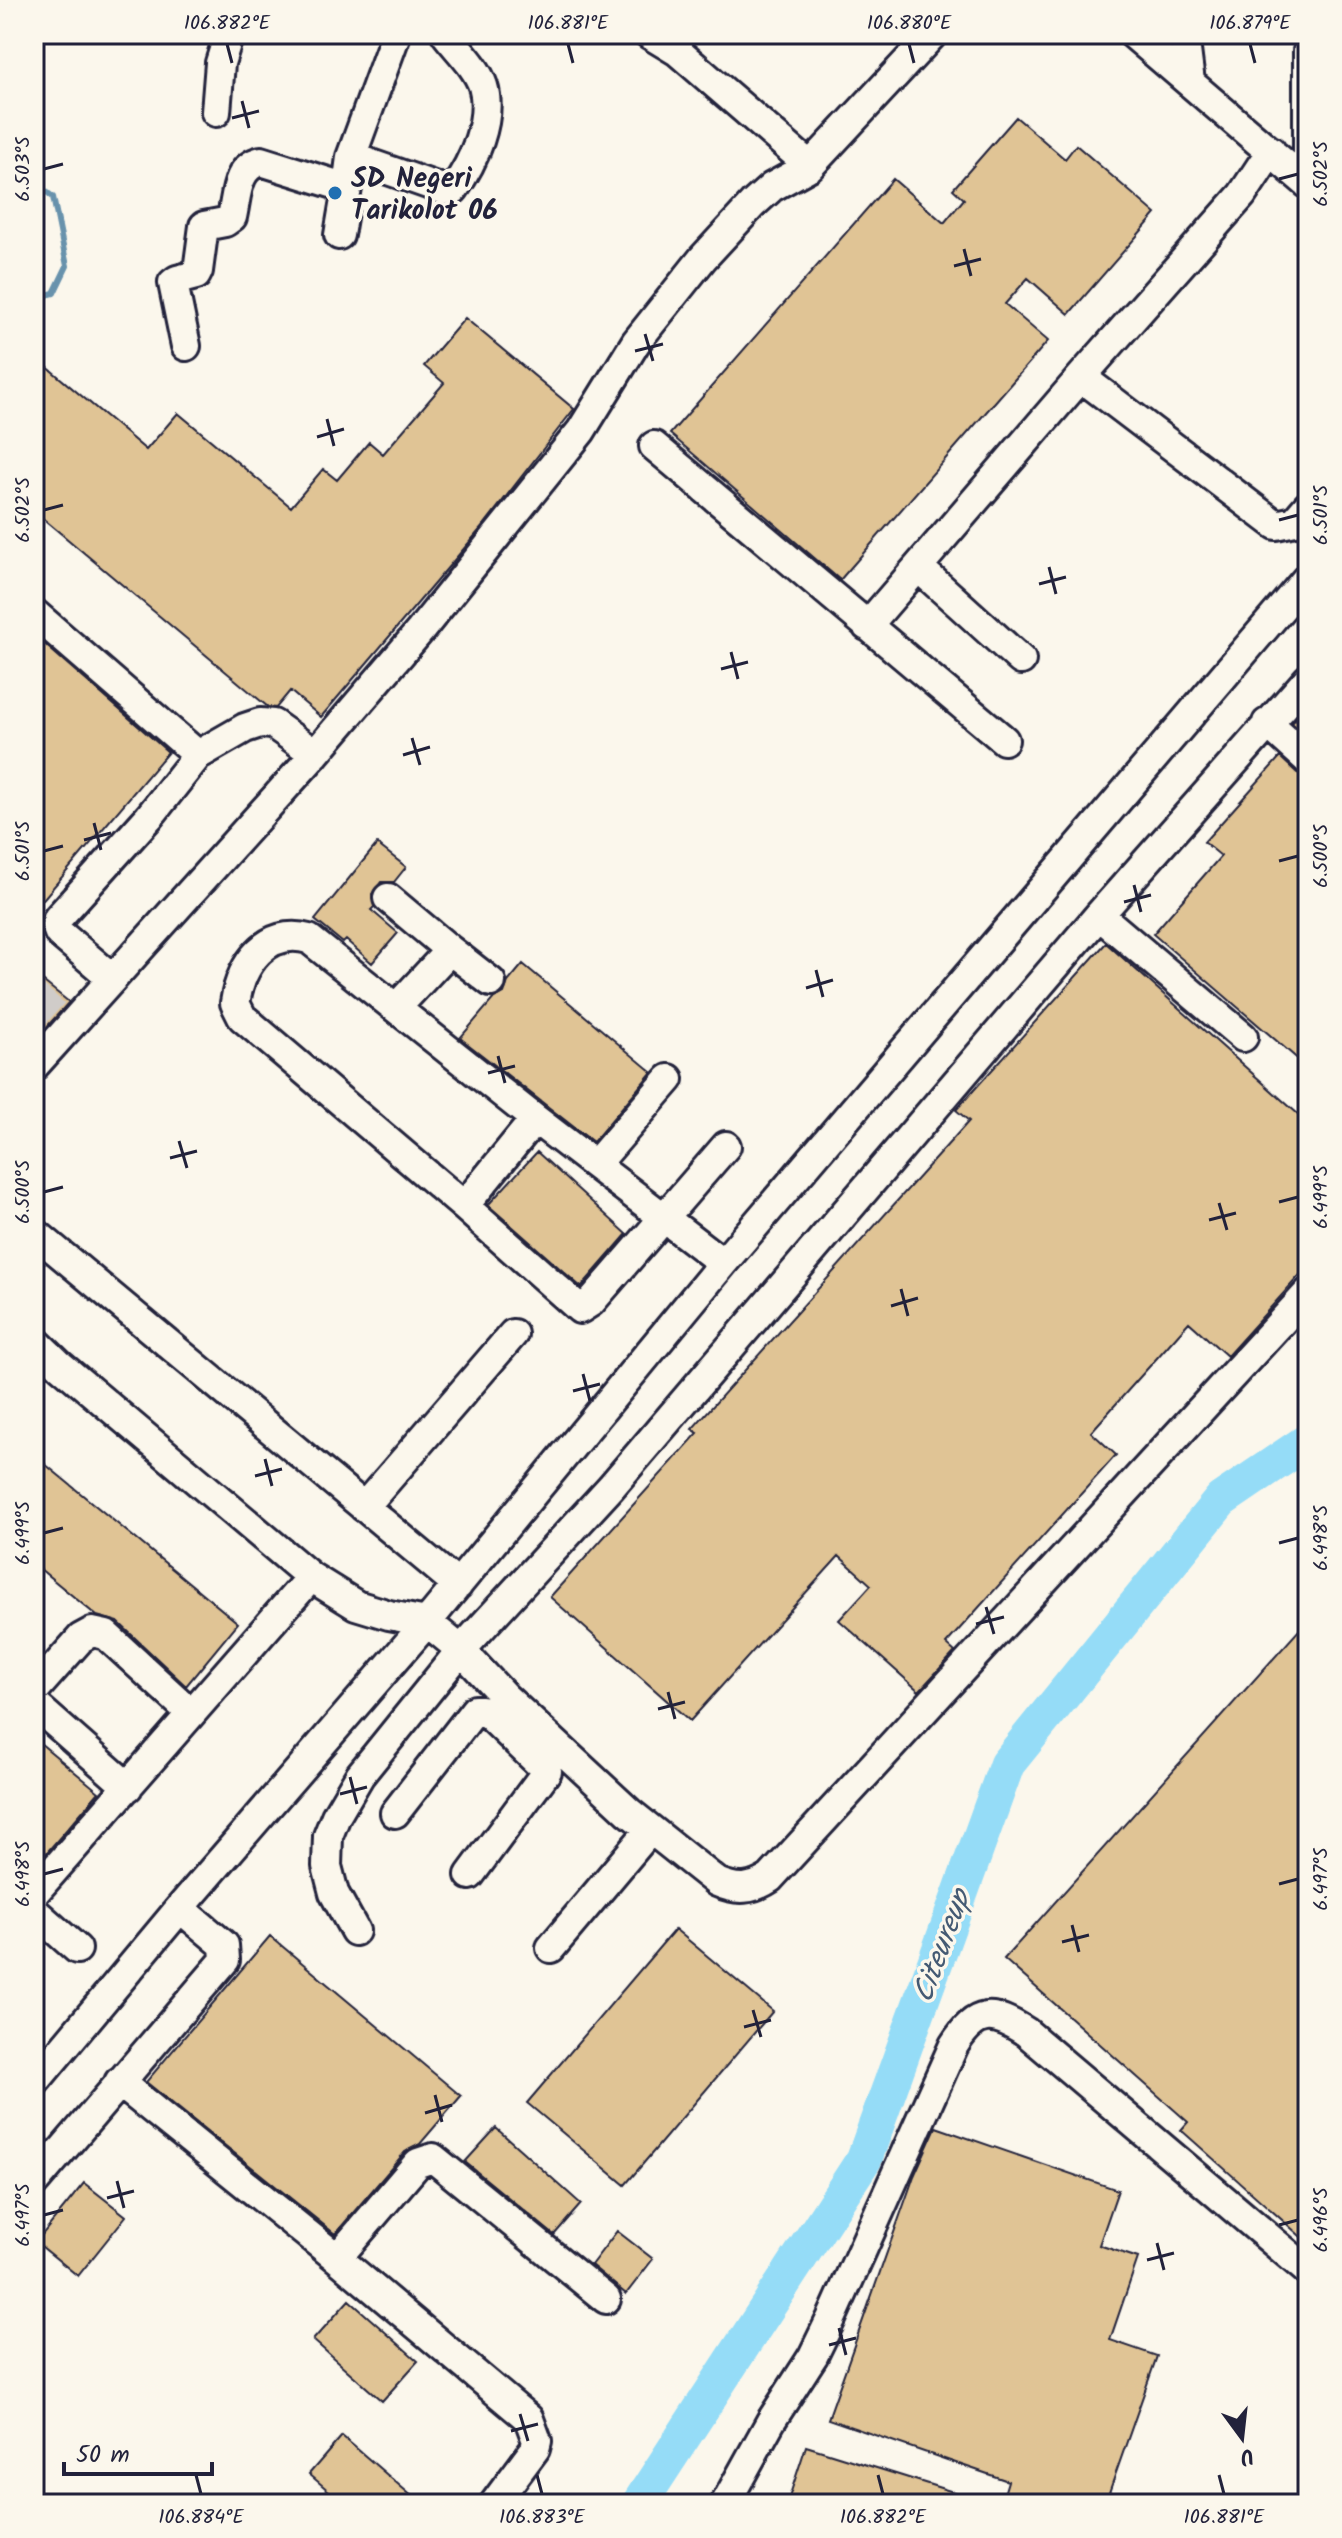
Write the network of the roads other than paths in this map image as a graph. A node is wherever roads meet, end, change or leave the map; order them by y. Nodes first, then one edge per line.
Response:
1 (229, 34) edge
2 (396, 34) edge
3 (446, 34) edge
4 (649, 34) edge
5 (933, 34) edge
6 (1133, 34) edge
7 (1184, 34) edge
8 (1308, 51) edge
9 (1190, 82) junction
10 (216, 112) dead end
11 (1271, 151) junction
12 (351, 157) junction
13 (810, 166) junction
14 (1308, 181) edge
15 (347, 188) junction
16 (339, 235) dead end
17 (186, 346) dead end
18 (1081, 377) junction
19 (654, 446) dead end
20 (1308, 506) edge
21 (918, 567) junction
22 (1308, 577) edge
23 (34, 613) edge
24 (867, 626) junction
25 (1021, 660) dead end
26 (1308, 679) edge
27 (1267, 723) junction
28 (1004, 740) dead end
29 (315, 754) junction
30 (198, 755) junction
31 (1308, 760) edge
32 (388, 898) dead end
33 (1099, 915) junction
34 (450, 950) junction
35 (112, 978) junction
36 (491, 982) dead end
37 (396, 1008) junction
38 (1243, 1037) dead end
39 (34, 1066) edge
40 (669, 1079) dead end
41 (535, 1119) junction
42 (726, 1146) dead end
43 (595, 1165) junction
44 (464, 1206) junction
45 (664, 1218) junction
46 (34, 1232) edge
47 (723, 1263) junction
48 (1308, 1293) edge
49 (513, 1334) dead end
50 (34, 1340) edge
51 (364, 1507) junction
52 (311, 1577) junction
53 (458, 1585) junction
54 (427, 1622) junction
55 (461, 1650) junction
56 (34, 1691) edge
57 (34, 1704) edge
58 (497, 1706) junction
59 (191, 1713) junction
60 (128, 1787) junction
61 (395, 1813) dead end
62 (650, 1830) junction
63 (470, 1875) dead end
64 (34, 1893) edge
65 (180, 1908) junction
66 (34, 1911) edge
67 (355, 1931) dead end
68 (551, 1948) dead end
69 (77, 1949) dead end
70 (119, 2082) junction
71 (34, 2083) edge
72 (34, 2183) edge
73 (337, 2258) junction
74 (1308, 2271) edge
75 (606, 2299) dead end
76 (494, 2504) edge
77 (725, 2504) edge

1 - 10 street
2 - 12 street
3 - 12 street
4 - 13 street
5 - 13 street
6 - 9 street
7 - 9 street
8 - 14 street
9 - 11 street
11 - 14 street
11 - 18 street
12 - 15 street
13 - 29 street
15 - 16 street
15 - 17 street
18 - 20 street
18 - 21 street
19 - 24 street
21 - 24 street
21 - 25 street
22 - 47 street
23 - 30 street
24 - 28 street
26 - 27 street
27 - 31 street
27 - 33 street
29 - 30 street
29 - 35 street
30 - 35 street
32 - 34 street
33 - 38 street
33 - 55 street
34 - 36 street
34 - 37 street
35 - 39 street
37 - 41 street
37 - 44 street
40 - 43 street
41 - 43 street
41 - 44 street
42 - 45 street
43 - 45 street
44 - 45 street
45 - 47 street
46 - 51 street
47 - 53 street
48 - 62 street
49 - 51 street
50 - 52 street
51 - 53 street
52 - 54 street
52 - 59 street
53 - 54 street
54 - 55 street
54 - 65 street
55 - 58 street
55 - 67 street
56 - 59 street
57 - 60 street
58 - 61 street
58 - 62 street
58 - 63 street
59 - 60 street
60 - 64 street
62 - 68 street
65 - 70 street
65 - 71 street
66 - 69 street
70 - 72 street
70 - 73 street
73 - 75 street
73 - 76 street
74 - 77 street

